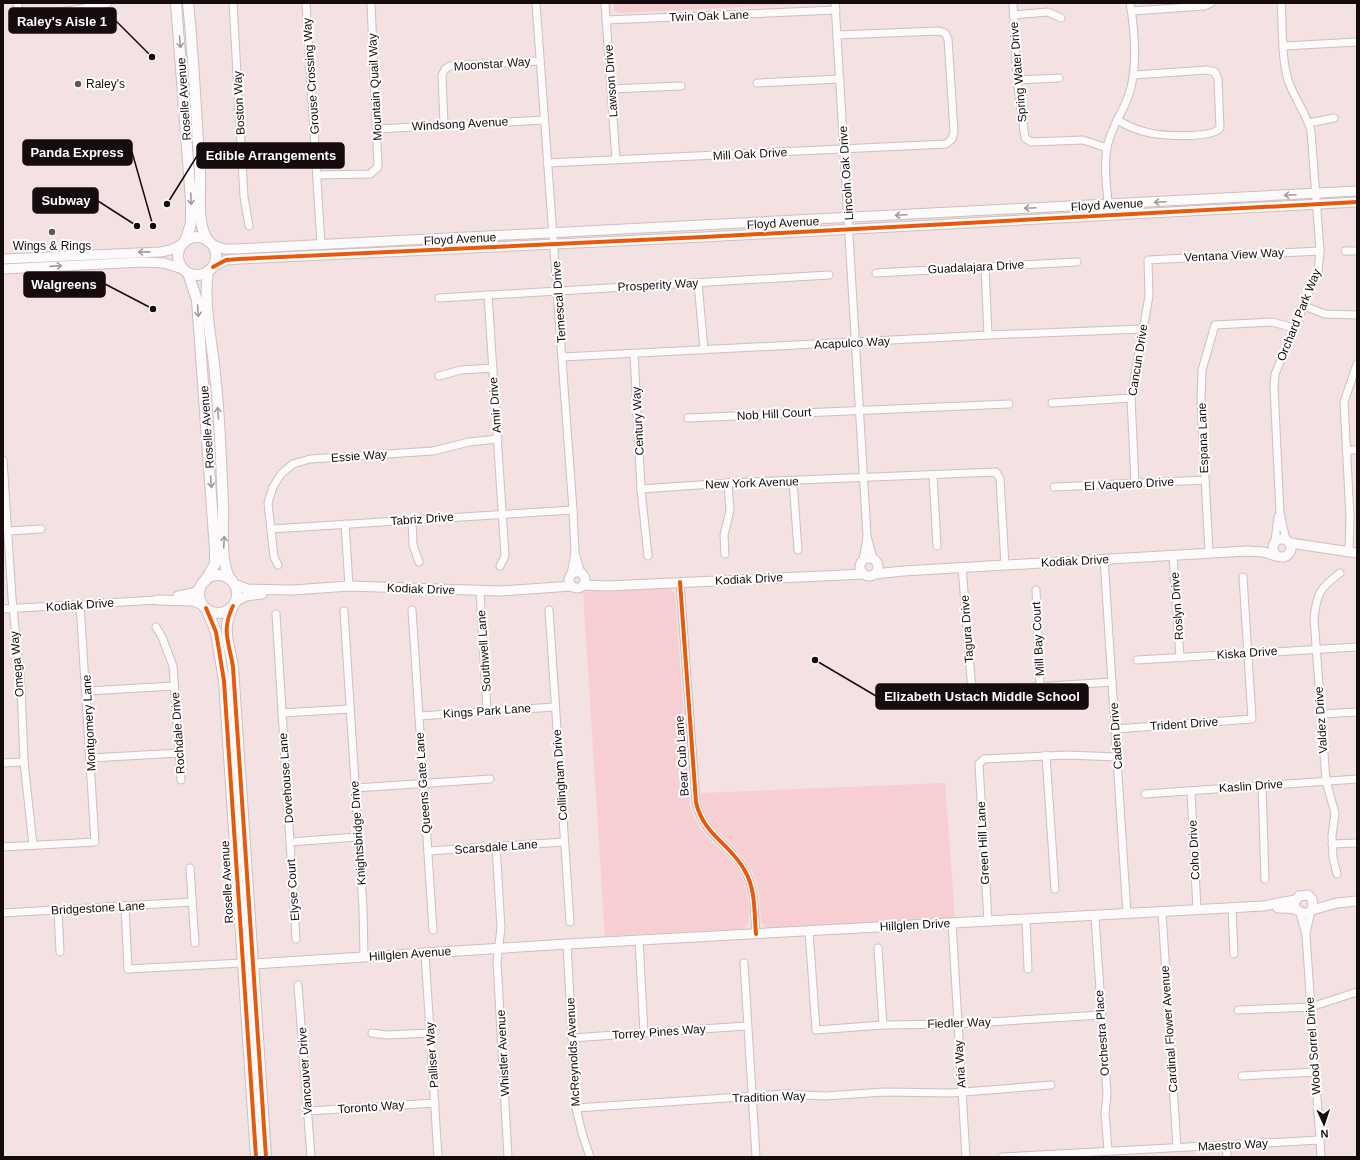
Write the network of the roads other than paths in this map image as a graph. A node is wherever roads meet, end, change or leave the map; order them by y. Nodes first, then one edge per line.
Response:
1 (108, 3) edge
2 (176, 3) edge
3 (188, 3) edge
4 (233, 3) edge
5 (306, 3) edge
6 (371, 3) edge
7 (536, 3) edge
8 (605, 3) edge
9 (1013, 3) edge
10 (1130, 3) edge
11 (1211, 3) edge
12 (1281, 3) edge
13 (73, 6) edge
14 (835, 6) edge
15 (18, 7) edge
16 (1132, 11) junction
17 (1013, 15) junction
18 (1061, 18) dead end
19 (606, 20) junction
20 (837, 35) junction
21 (1357, 42) edge
22 (1284, 46) junction
23 (540, 61) junction
24 (1134, 75) junction
25 (1059, 78) dead end
26 (840, 79) junction
27 (1017, 80) junction
28 (757, 83) dead end
29 (681, 86) dead end
30 (611, 89) junction
31 (1334, 118) dead end
32 (544, 120) junction
33 (1117, 120) junction
34 (1309, 123) junction
35 (444, 125) junction
36 (377, 129) junction
37 (315, 147) junction
38 (1107, 148) junction
39 (844, 149) junction
40 (242, 151) junction
41 (616, 160) junction
42 (547, 163) junction
43 (317, 175) junction
44 (1357, 191) edge
45 (1316, 194) junction
46 (1357, 202) edge
47 (1108, 204) junction
48 (1317, 204) junction
49 (1109, 215) junction
50 (849, 218) junction
51 (249, 226) dead end
52 (850, 229) junction
53 (554, 232) junction
54 (183, 243) junction
55 (210, 243) junction
56 (555, 244) junction
57 (321, 245) junction
58 (1320, 251) junction
59 (1345, 251) dead end
60 (1357, 251) edge
61 (115, 253) junction
62 (33, 257) junction
63 (3, 259) edge
64 (1148, 260) joint
65 (1077, 262) dead end
66 (3, 265) edge
67 (74, 265) junction
68 (985, 267) junction
69 (3, 269) edge
70 (210, 269) junction
71 (185, 271) junction
72 (876, 273) dead end
73 (829, 275) dead end
74 (698, 282) junction
75 (558, 291) junction
76 (488, 295) junction
77 (439, 298) dead end
78 (1304, 306) junction
79 (1357, 315) edge
80 (1294, 328) junction
81 (1142, 329) junction
82 (988, 335) junction
83 (856, 343) junction
84 (704, 350) junction
85 (634, 354) junction
86 (563, 357) junction
87 (1357, 364) edge
88 (493, 368) junction
89 (439, 376) dead end
90 (1354, 382) edge
91 (1131, 398) junction
92 (1052, 403) dead end
93 (1010, 404) dead end
94 (860, 409) junction
95 (688, 418) dead end
96 (498, 439) junction
97 (1346, 450) junction
98 (1357, 450) edge
99 (3, 460) edge
100 (932, 475) junction
101 (864, 478) junction
102 (1205, 480) junction
103 (793, 481) junction
104 (728, 483) junction
105 (1135, 483) junction
106 (1054, 487) dead end
107 (641, 489) junction
108 (573, 510) junction
109 (1280, 513) junction
110 (503, 514) junction
111 (1353, 516) edge
112 (412, 520) junction
113 (345, 524) junction
114 (41, 529) dead end
115 (270, 529) junction
116 (8, 531) junction
117 (867, 536) junction
118 (1288, 542) junction
119 (1274, 543) junction
120 (937, 546) dead end
121 (1320, 547) junction
122 (798, 550) dead end
123 (1247, 551) junction
124 (1353, 552) edge
125 (575, 553) junction
126 (1209, 553) junction
127 (725, 554) dead end
128 (1289, 554) junction
129 (1173, 555) junction
130 (648, 556) dead end
131 (1276, 556) junction
132 (1104, 559) junction
133 (875, 560) junction
134 (419, 562) dead end
135 (862, 562) junction
136 (278, 565) dead end
137 (1005, 565) junction
138 (500, 566) dead end
139 (962, 567) junction
140 (903, 571) junction
141 (1340, 573) dead end
142 (582, 574) junction
143 (864, 574) junction
144 (875, 574) junction
145 (835, 575) junction
146 (1243, 577) dead end
147 (571, 579) junction
148 (232, 582) junction
149 (680, 582) junction
150 (203, 584) junction
151 (583, 585) junction
152 (616, 585) junction
153 (349, 586) junction
154 (293, 590) junction
155 (1036, 590) dead end
156 (480, 591) junction
157 (158, 600) junction
158 (80, 604) junction
159 (234, 604) junction
160 (205, 606) junction
161 (12, 608) junction
162 (3, 609) edge
163 (412, 610) dead end
164 (549, 610) dead end
165 (344, 611) dead end
166 (276, 614) dead end
167 (156, 627) dead end
168 (1357, 647) edge
169 (1316, 649) junction
170 (1247, 654) junction
171 (1180, 658) junction
172 (1137, 660) dead end
173 (1112, 682) junction
174 (174, 686) junction
175 (1040, 687) junction
176 (87, 691) junction
177 (555, 707) junction
178 (350, 709) junction
179 (487, 711) junction
180 (1357, 712) edge
181 (282, 713) junction
182 (1321, 714) junction
183 (419, 716) junction
184 (1115, 729) junction
185 (179, 753) junction
186 (1046, 755) junction
187 (1117, 757) junction
188 (91, 758) junction
189 (24, 762) junction
190 (3, 763) edge
191 (490, 779) dead end
192 (1357, 779) edge
193 (181, 780) dead end
194 (1326, 781) junction
195 (424, 783) junction
196 (1262, 786) junction
197 (355, 788) junction
198 (1191, 790) junction
199 (1145, 794) dead end
200 (358, 837) junction
201 (290, 842) junction
202 (564, 842) junction
203 (1357, 843) edge
204 (1332, 844) junction
205 (33, 845) junction
206 (3, 847) edge
207 (496, 847) junction
208 (428, 851) junction
209 (190, 868) dead end
210 (1337, 874) dead end
211 (1265, 879) dead end
212 (1055, 888) dead end
213 (1312, 899) junction
214 (1295, 900) junction
215 (1357, 901) edge
216 (192, 902) junction
217 (1336, 903) junction
218 (125, 906) junction
219 (1263, 906) junction
220 (1232, 908) junction
221 (58, 910) junction
222 (1197, 910) junction
223 (1298, 911) junction
224 (1311, 911) junction
225 (1162, 912) junction
226 (3, 913) edge
227 (1127, 914) junction
228 (1094, 916) junction
229 (1026, 919) junction
230 (988, 921) junction
231 (570, 922) dead end
232 (952, 923) junction
233 (433, 930) dead end
234 (809, 931) junction
235 (756, 934) junction
236 (1306, 935) junction
237 (296, 939) dead end
238 (639, 940) junction
239 (195, 943) dead end
240 (567, 944) junction
241 (500, 948) junction
242 (878, 948) dead end
243 (60, 952) dead end
244 (425, 953) junction
245 (1234, 954) dead end
246 (364, 957) junction
247 (247, 963) junction
248 (744, 964) dead end
249 (1028, 969) dead end
250 (298, 985) dead end
251 (1357, 992) edge
252 (1311, 1007) junction
253 (1238, 1010) dead end
254 (1101, 1015) junction
255 (958, 1024) junction
256 (746, 1026) junction
257 (883, 1026) junction
258 (372, 1033) dead end
259 (430, 1033) junction
260 (644, 1034) junction
261 (572, 1038) junction
262 (1315, 1072) junction
263 (1242, 1076) dead end
264 (1051, 1086) dead end
265 (962, 1091) junction
266 (752, 1096) junction
267 (435, 1103) junction
268 (576, 1108) junction
269 (308, 1111) junction
270 (1320, 1140) junction
271 (1226, 1145) junction
272 (1177, 1147) junction
273 (1108, 1150) junction
274 (1041, 1156) edge
275 (256, 1157) edge
276 (266, 1157) edge
277 (311, 1157) edge
278 (438, 1157) edge
279 (508, 1157) edge
280 (590, 1157) edge
281 (756, 1157) edge
282 (966, 1157) edge
283 (1002, 1157) edge
284 (1227, 1157) edge
285 (1321, 1157) edge

1 - 13 street
2 -> 54 main road, Roselle Avenue
3 - 55 main road, Roselle Avenue
4 - 40 street, Boston Way
5 - 37 street, Grouse Crossing Way
6 - 36 street, Mountain Quail Way
7 - 23 street, Temescal Drive
8 - 19 street, Lawson Drive
9 - 17 street, Spring Water Drive
10 - 16 street
11 - 16 street
12 - 22 street, Orchard Park Way
13 - 15 street
14 - 19 street, Twin Oak Lane
14 - 20 street, Lincoln Oak Drive
16 - 24 street
17 - 18 street
17 - 27 street, Spring Water Drive
19 - 30 street, Lawson Drive
20 - 26 street, Lincoln Oak Drive
20 - 39 street, Mill Oak Drive
21 - 22 street
22 - 34 street, Orchard Park Way
23 - 32 street, Temescal Drive
23 - 35 street, Moonstar Way
24 - 33 street
24 - 33 street
25 - 27 street
26 - 28 street
26 - 39 street, Lincoln Oak Drive
27 - 38 street, Spring Water Drive
29 - 30 street
30 - 41 street, Lawson Drive
31 - 34 street
32 - 35 street, Windsong Avenue
32 - 42 street, Temescal Drive
33 - 38 street
34 - 45 street, Orchard Park Way
35 - 36 street, Windsong Avenue
36 - 43 street, Mountain Quail Way
37 - 40 street
37 - 43 street, Grouse Crossing Way
38 - 47 street
39 - 41 street, Mill Oak Drive
39 - 50 street, Lincoln Oak Drive
40 - 51 street, Boston Way
41 - 42 street, Mill Oak Drive
42 - 53 street, Temescal Drive
43 - 57 street, Grouse Crossing Way
44 - 45 street, Floyd Avenue
45 -> 47 street, Floyd Avenue
45 - 48 street, Orchard Park Way
46 - 48 street, Floyd Avenue
47 - 49 street
47 -> 50 street, Floyd Avenue
48 - 49 street, Floyd Avenue
48 - 58 street, Orchard Park Way
49 - 52 street, Floyd Avenue
50 - 52 street, Lincoln Oak Drive
50 - 53 street, Floyd Avenue
52 - 56 street, Floyd Avenue
52 - 83 street, Lincoln Oak Drive
53 - 56 street, Temescal Drive
53 - 57 street, Floyd Avenue
54 - 55 main road
54 -> 61 street
54 - 71 main road
55 - 57 street, Floyd Avenue
55 - 70 main road
56 - 70 street, Floyd Avenue
56 - 75 street, Temescal Drive
58 - 64 street, Ventana View Way
58 - 78 street, Orchard Park Way
59 - 60 street
61 - 62 street
61 - 67 street
62 - 63 street
62 - 66 street
64 - 81 street, Cancun Drive
65 - 68 street, Guadalajara Drive
69 -> 67 street
67 - 71 street
68 - 72 street, Guadalajara Drive
68 - 82 street
70 - 71 main road
148 -> 70 main road, Roselle Avenue
71 -> 150 main road, Roselle Avenue
73 - 74 street, Prosperity Way
74 - 75 street, Prosperity Way
74 - 84 street
75 - 76 street, Prosperity Way
75 - 86 street, Temescal Drive
76 - 77 street, Prosperity Way
76 - 88 street, Amir Drive
78 - 79 street
78 - 80 street, Orchard Park Way
80 - 102 street, Espana Lane
80 - 109 street, Orchard Park Way
81 - 82 street, Acapulco Way
81 - 91 street, Cancun Drive
82 - 83 street, Acapulco Way
83 - 84 street, Acapulco Way
83 - 94 street, Lincoln Oak Drive
84 - 85 street, Acapulco Way
85 - 86 street, Acapulco Way
85 - 107 street, Century Way
86 - 108 street, Temescal Drive
87 - 90 street
88 - 89 street
88 - 96 street, Amir Drive
90 - 97 street
91 - 92 street
91 - 105 street, Cancun Drive
93 - 94 street, Nob Hill Court
94 - 95 street, Nob Hill Court
94 - 101 street, Lincoln Oak Drive
96 - 110 street, Amir Drive
96 - 115 street, Essie Way
97 - 98 street
97 - 111 street
99 - 116 street, Omega Way
100 - 101 street, New York Avenue
100 - 120 street
100 - 137 street, New York Avenue
101 - 103 street, New York Avenue
101 - 117 street, Lincoln Oak Drive
102 - 105 street, El Vaquero Drive
102 - 126 street, Espana Lane
103 - 104 street, New York Avenue
103 - 122 street
104 - 107 street, New York Avenue
104 - 127 street
105 - 106 street, El Vaquero Drive
107 - 130 street, Century Way
108 - 110 street, Tabriz Drive
108 - 125 street, Temescal Drive
109 - 118 street, Orchard Park Way
109 - 119 street, Orchard Park Way
110 - 112 street, Tabriz Drive
110 - 138 street, Amir Drive
111 - 124 street
112 - 113 street, Tabriz Drive
112 - 134 street
113 - 115 street, Tabriz Drive
113 - 153 street
114 - 116 street
115 - 136 street, Essie Way
116 - 161 street, Omega Way
117 - 133 street, Lincoln Oak Drive
117 - 135 street, Lincoln Oak Drive
118 - 119 street
118 - 121 street
118 - 128 street
119 - 123 street, Kodiak Drive
119 - 131 street
121 - 124 street
121 - 128 street
123 - 126 street, Kodiak Drive
123 - 131 street, Kodiak Drive
125 - 142 street, Temescal Drive
125 - 147 street, Temescal Drive
126 - 129 street, Kodiak Drive
128 - 131 street
129 - 132 street, Kodiak Drive
129 - 171 street, Roslyn Drive
132 - 137 street, Kodiak Drive
132 - 173 street, Caden Drive
133 - 135 street
133 - 140 street, Kodiak Drive
133 - 144 street
135 - 143 street
135 - 145 street, Kodiak Drive
137 - 139 street, Kodiak Drive
139 - 140 street, Kodiak Drive
139 - 175 street, Tagura Drive
140 - 144 street, Kodiak Drive
141 - 169 street, Valdez Drive
142 - 147 street
142 - 151 street
142 - 152 street, Kodiak Drive
143 - 144 street
143 - 145 street, Kodiak Drive
145 - 149 street, Kodiak Drive
146 - 170 street
147 - 151 street, Kodiak Drive
147 - 156 street, Kodiak Drive
148 - 150 main road
148 - 154 street, Kodiak Drive
148 - 159 main road
149 - 152 street, Kodiak Drive
149 - 235 street, Bear Cub Lane
150 - 157 street, Kodiak Drive
150 - 160 main road
151 - 152 street, Kodiak Drive
153 - 154 street, Kodiak Drive
153 - 156 street, Kodiak Drive
154 - 159 street, Kodiak Drive
155 - 175 street, Mill Bay Court
156 - 179 street, Southwell Lane
157 - 158 street, Kodiak Drive
157 - 160 street, Kodiak Drive
158 - 161 street, Kodiak Drive
158 - 176 street, Montgomery Lane
159 - 160 main road
159 - 247 main road, Roselle Avenue
160 - 247 main road, Roselle Avenue
161 - 162 street, Kodiak Drive
161 - 189 street, Omega Way
163 - 183 street, Queens Gate Lane
164 - 177 street, Collingham Drive
165 - 178 street, Knightsbridge Drive
166 - 181 street, Dovehouse Lane
167 - 174 street, Rochdale Drive
168 - 169 street, Kiska Drive
169 - 170 street, Kiska Drive
169 - 182 street, Valdez Drive
170 - 171 street, Kiska Drive
170 - 184 street, Trident Drive
171 - 172 street, Kiska Drive
173 - 175 street
173 - 184 street, Caden Drive
174 - 176 street
174 - 185 street, Rochdale Drive
176 - 188 street, Montgomery Lane
177 - 179 street, Kings Park Lane
177 - 202 street, Collingham Drive
178 - 181 street
178 - 197 street, Knightsbridge Drive
179 - 183 street, Kings Park Lane
180 - 182 street
181 - 201 street, Dovehouse Lane
182 - 194 street, Valdez Drive
183 - 195 street, Queens Gate Lane
184 - 187 street, Caden Drive
185 - 188 street
185 - 193 street, Rochdale Drive
186 - 187 street
186 - 212 street
186 - 230 street, Green Hill Lane
187 - 227 street, Caden Drive
188 - 205 street, Montgomery Lane
189 - 190 street
189 - 205 street, Omega Way
191 - 195 street
192 - 194 street, Kaslin Drive
194 - 196 street, Kaslin Drive
194 - 204 street, Valdez Drive
195 - 197 street
195 - 208 street, Queens Gate Lane
196 - 198 street, Kaslin Drive
196 - 211 street
197 - 200 street, Knightsbridge Drive
198 - 199 street, Kaslin Drive
198 - 222 street, Coho Drive
200 - 201 street
200 - 246 street, Knightsbridge Drive
201 - 237 street, Elyse Court
202 - 207 street, Scarsdale Lane
202 - 231 street, Collingham Drive
203 - 204 street
204 - 210 street, Valdez Drive
205 - 206 street
207 - 208 street, Scarsdale Lane
207 - 241 street, Whistler Avenue
208 - 233 street, Queens Gate Lane
209 - 216 street
213 - 214 street, Hillglen Drive
213 - 217 street, Hillglen Drive
213 - 224 street
214 - 219 street, Hillglen Drive
214 - 223 street
215 - 217 street, Hillglen Drive
216 - 218 street, Bridgestone Lane
216 - 239 street
217 - 224 street, Hillglen Drive
218 - 221 street, Bridgestone Lane
218 - 247 street, Hillglen Avenue
219 - 220 street, Hillglen Drive
219 - 223 street, Hillglen Drive
220 - 222 street, Hillglen Drive
220 - 245 street
221 - 226 street, Bridgestone Lane
221 - 243 street
222 - 225 street, Hillglen Drive
223 - 224 street, Hillglen Drive
223 - 236 street, Wood Sorrel Drive
224 - 236 street, Wood Sorrel Drive
225 - 227 street, Hillglen Drive
225 - 272 street, Cardinal Flower Avenue
227 - 228 street, Hillglen Drive
228 - 229 street, Hillglen Drive
228 - 254 street, Orchestra Place
229 - 230 street, Hillglen Drive
229 - 249 street
230 - 232 street, Hillglen Drive
232 - 234 street, Hillglen Drive
232 - 255 street, Aria Way
234 - 235 street, Hillglen Drive
234 - 257 street, Fiedler Way
235 - 238 street, Hillglen Drive
236 - 252 street, Wood Sorrel Drive
238 - 240 street, Hillglen Drive
238 - 260 street
240 - 241 street, Hillglen Avenue
240 - 261 street, McReynolds Avenue
241 - 244 street, Hillglen Avenue
241 - 279 street, Whistler Avenue
242 - 257 street
244 - 246 street, Hillglen Avenue
244 - 259 street, Palliser Way
246 - 247 street, Hillglen Avenue
247 - 275 main road, Roselle Avenue
247 - 276 main road, Roselle Avenue
248 - 256 street
250 - 269 street, Vancouver Drive
251 - 252 street
252 - 253 street
252 - 262 street, Wood Sorrel Drive
254 - 255 street, Fiedler Way
254 - 273 street, Orchestra Place
255 - 257 street, Fiedler Way
255 - 265 street, Aria Way
256 - 260 street, Torrey Pines Way
256 - 266 street
258 - 259 street
259 - 267 street, Palliser Way
260 - 261 street, Torrey Pines Way
261 - 268 street, McReynolds Avenue
262 - 263 street
262 - 270 street, Wood Sorrel Drive
264 - 265 street, Tradition Way
265 - 266 street, Tradition Way
265 - 282 street, Aria Way
266 - 268 street, Tradition Way
266 - 281 street
267 - 269 street, Toronto Way
267 - 278 street, Palliser Way
268 - 280 street, McReynolds Avenue
269 - 277 street, Vancouver Drive
270 - 271 street, Maestro Way
270 - 285 street, Wood Sorrel Drive
271 - 272 street, Maestro Way
271 - 284 street
272 - 273 street, Maestro Way
273 - 274 street, Maestro Way
274 - 283 street, Maestro Way

